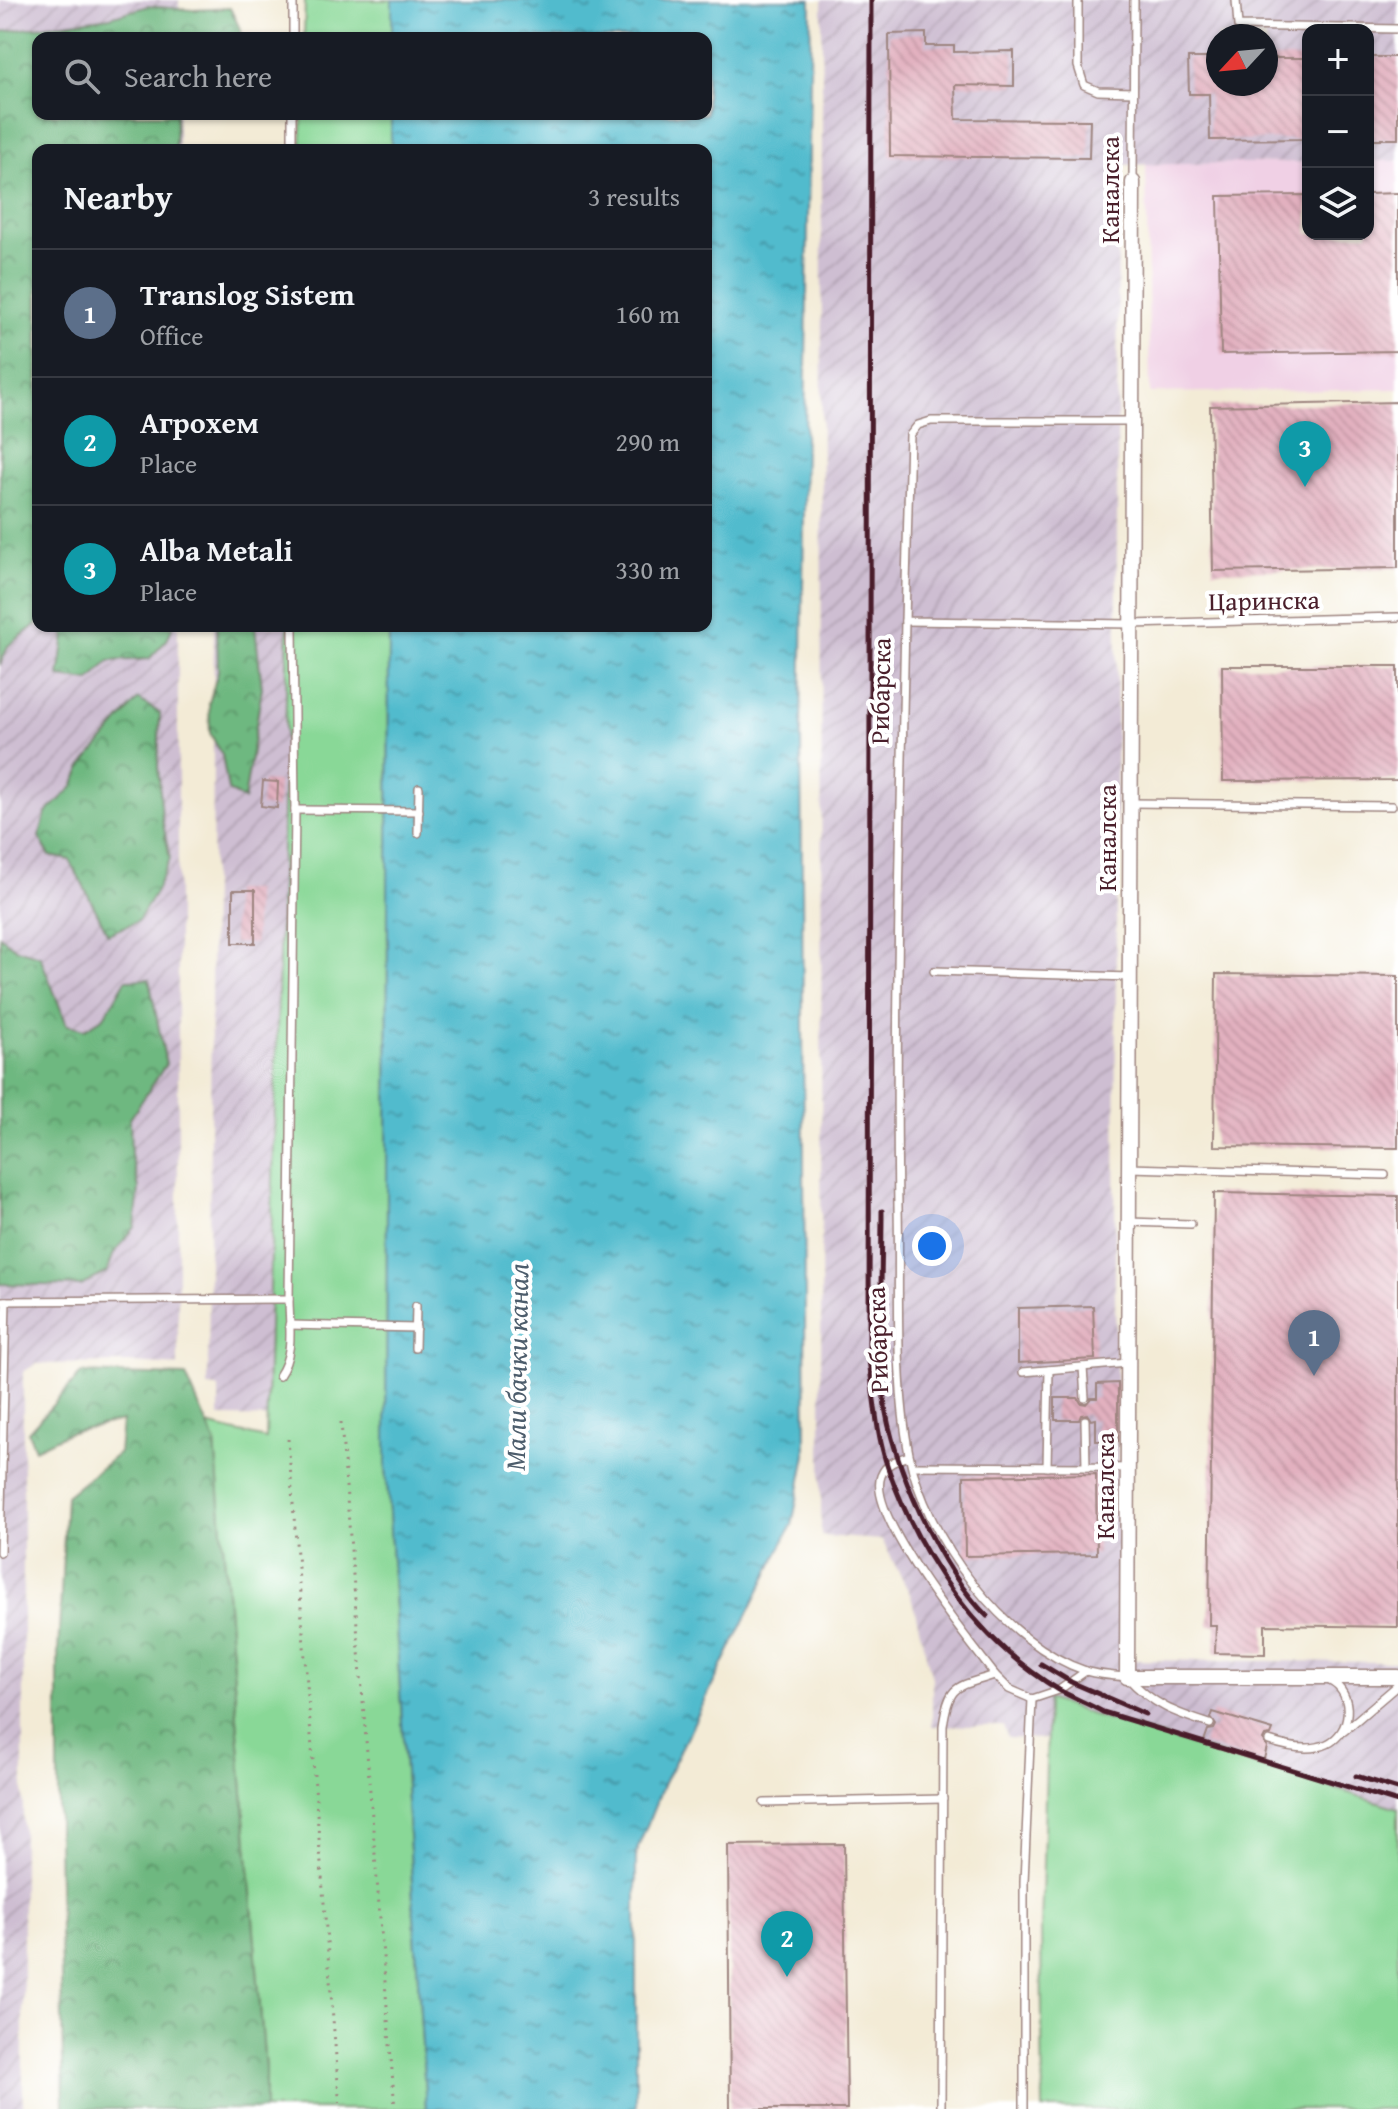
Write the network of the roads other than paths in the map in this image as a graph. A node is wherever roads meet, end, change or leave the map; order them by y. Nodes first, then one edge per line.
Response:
1 (293, 0) edge
2 (1078, 0) edge
3 (1134, 0) edge
4 (1236, 0) edge
5 (1398, 29) edge
6 (293, 32) edge
7 (1133, 92) junction
8 (292, 120) edge
9 (292, 144) edge
10 (1133, 182) joint
11 (1132, 421) junction
12 (1398, 617) edge
13 (905, 621) junction
14 (1131, 624) junction
15 (293, 632) edge
16 (419, 788) dead end
17 (1131, 803) junction
18 (1392, 806) dead end
19 (295, 810) junction
20 (419, 811) junction
21 (418, 833) dead end
22 (934, 971) dead end
23 (1130, 977) junction
24 (1129, 1168) junction
25 (1385, 1175) dead end
26 (1129, 1222) junction
27 (1191, 1224) dead end
28 (289, 1299) junction
29 (3, 1301) edge
30 (416, 1306) dead end
31 (289, 1325) junction
32 (416, 1328) junction
33 (415, 1348) dead end
34 (1128, 1363) junction
35 (1083, 1367) junction
36 (1049, 1370) junction
37 (1023, 1372) dead end
38 (279, 1376) dead end
39 (1085, 1398) dead end
40 (1085, 1420) dead end
41 (909, 1456) junction
42 (913, 1466) junction
43 (1047, 1467) junction
44 (1086, 1467) junction
45 (1128, 1468) junction
46 (0, 1552) edge
47 (1086, 1671) junction
48 (995, 1675) junction
49 (1320, 1676) junction
50 (1127, 1677) junction
51 (1398, 1677) edge
52 (1398, 1685) edge
53 (1032, 1699) junction
54 (1210, 1724) dead end
55 (1340, 1735) junction
56 (1269, 1741) dead end
57 (943, 1799) junction
58 (764, 1803) dead end
59 (941, 2109) edge
60 (1024, 2109) edge

1 - 6 lane
2 - 7 lane
3 - 7 lane, Каналска
4 - 5 lane
7 - 10 lane, Каналска
8 - 9 lane
10 - 11 street, Каналска
11 - 13 lane, Рибарска
11 - 14 street, Каналска
12 - 14 lane, Царинска
13 - 14 lane, Царинска
13 - 41 lane, Рибарска
14 - 17 street, Каналска
15 - 19 lane
16 - 20 lane
17 - 18 lane
17 - 23 street, Каналска
19 - 20 lane
19 - 28 lane
20 - 21 lane
22 - 23 lane
23 - 24 street, Каналска
24 - 25 lane
24 - 26 street, Каналска
26 - 27 lane
26 - 34 street, Каналска
28 - 29 lane
28 - 31 lane
29 - 46 lane
30 - 32 lane
31 - 32 lane
31 - 38 lane
32 - 33 lane
34 - 35 lane
34 - 45 street, Каналска
35 - 36 lane
35 - 39 lane
36 - 37 lane
36 - 43 lane
40 - 44 lane
41 - 42 lane, Рибарска
41 - 48 lane
42 - 43 lane
42 - 47 lane, Рибарска
43 - 44 lane
44 - 45 lane
45 - 50 street, Каналска
47 - 50 lane, Рибарска
47 - 53 lane
48 - 53 lane
48 - 57 lane
49 - 50 street, Рибарска
49 - 51 street, Рибарска
49 - 55 lane
50 - 54 lane
52 - 55 lane
53 - 60 lane
55 - 56 lane
57 - 58 lane
57 - 59 lane

